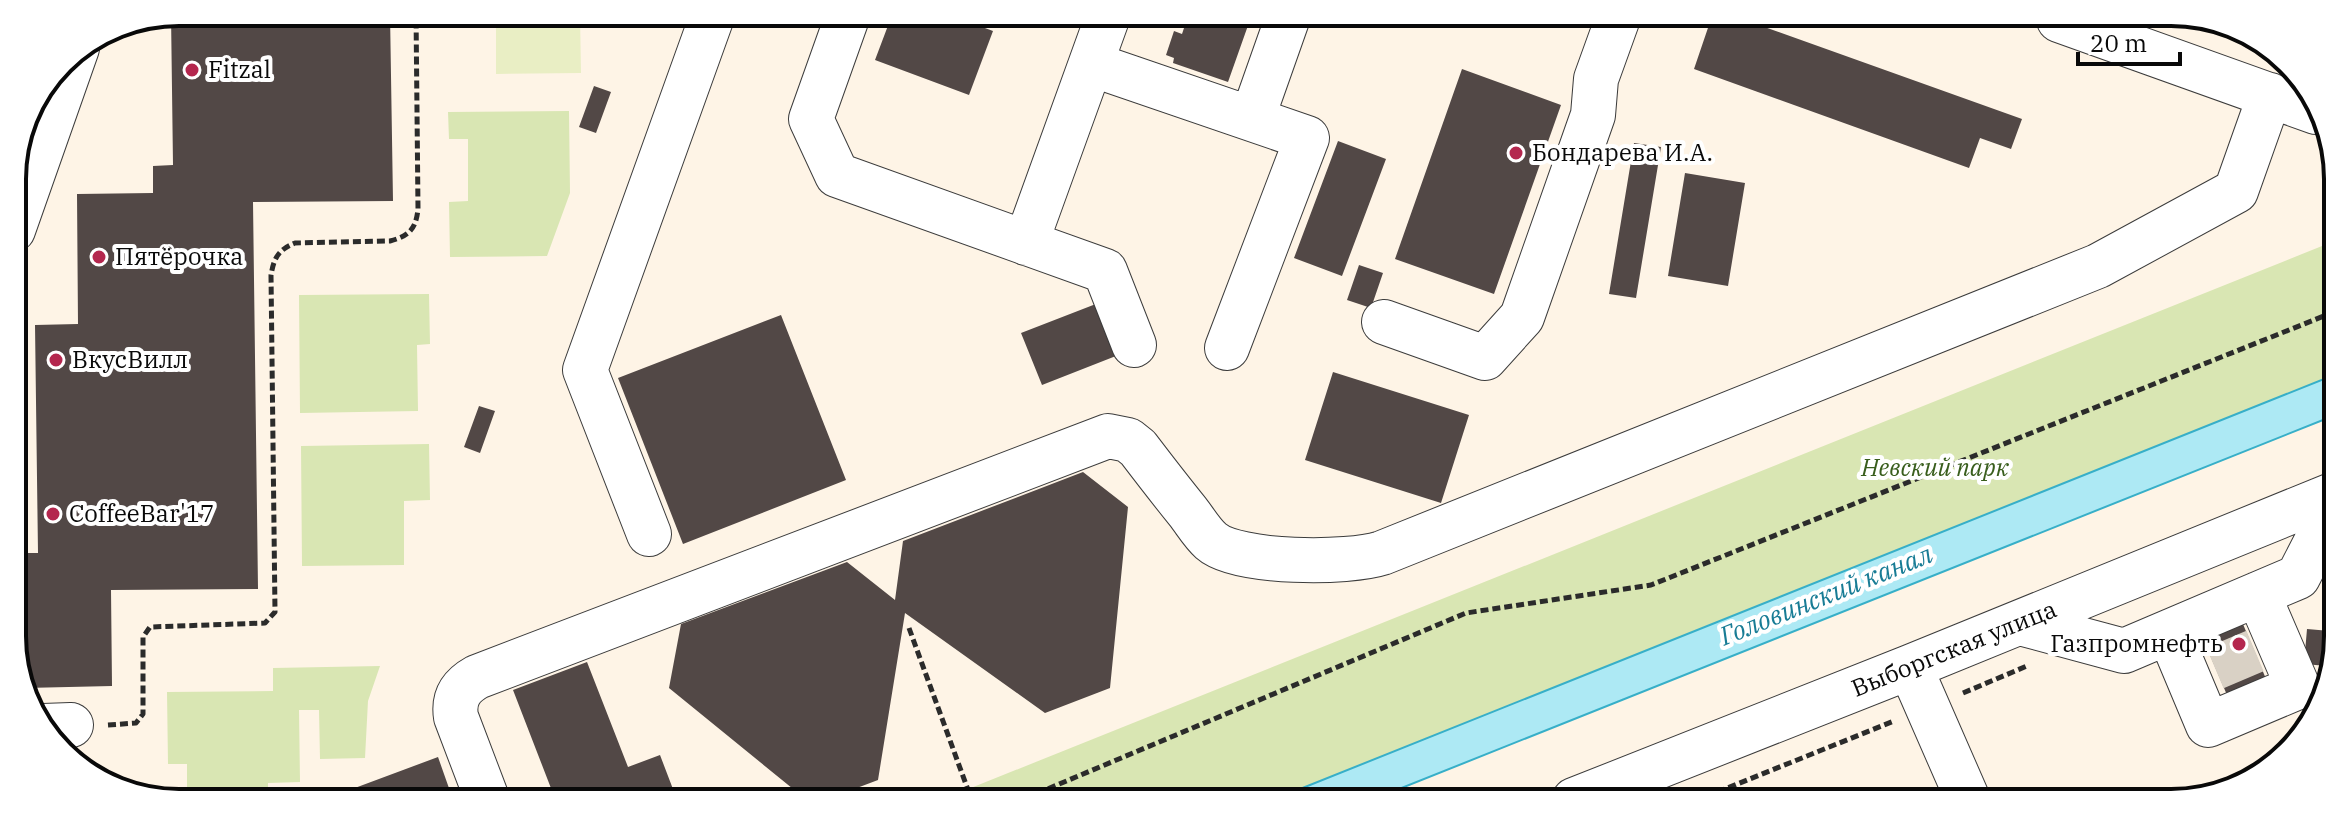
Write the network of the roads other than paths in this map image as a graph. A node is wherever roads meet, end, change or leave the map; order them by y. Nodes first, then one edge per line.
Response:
1 (709, 26) edge
2 (844, 26) edge
3 (1104, 26) edge
4 (1285, 26) edge
5 (1615, 26) edge
6 (2076, 26) edge
7 (1091, 64) junction
8 (68, 74) edge
9 (2270, 95) junction
10 (2307, 109) edge
11 (1252, 119) junction
12 (26, 193) edge
13 (1026, 243) junction
14 (1384, 322) dead end
15 (1134, 345) dead end
16 (1227, 348) dead end
17 (2324, 498) edge
18 (2324, 527) edge
19 (649, 534) dead end
20 (2258, 594) junction
21 (2020, 623) junction
22 (2169, 632) junction
23 (1910, 667) junction
24 (483, 789) edge
25 (1602, 789) edge
26 (1963, 789) edge

1 - 19 street
2 - 13 street
3 - 7 street
4 - 11 street
5 - 14 street
6 - 9 street
7 - 11 street
7 - 13 street
8 - 12 street
9 - 10 street
9 - 24 street
11 - 16 street
13 - 15 street
17 - 21 street, Выборгская улица
18 - 20 street
20 - 22 street
20 - 22 street
21 - 22 street
21 - 23 street, Выборгская улица
23 - 25 street, Выборгская улица
23 - 26 street

